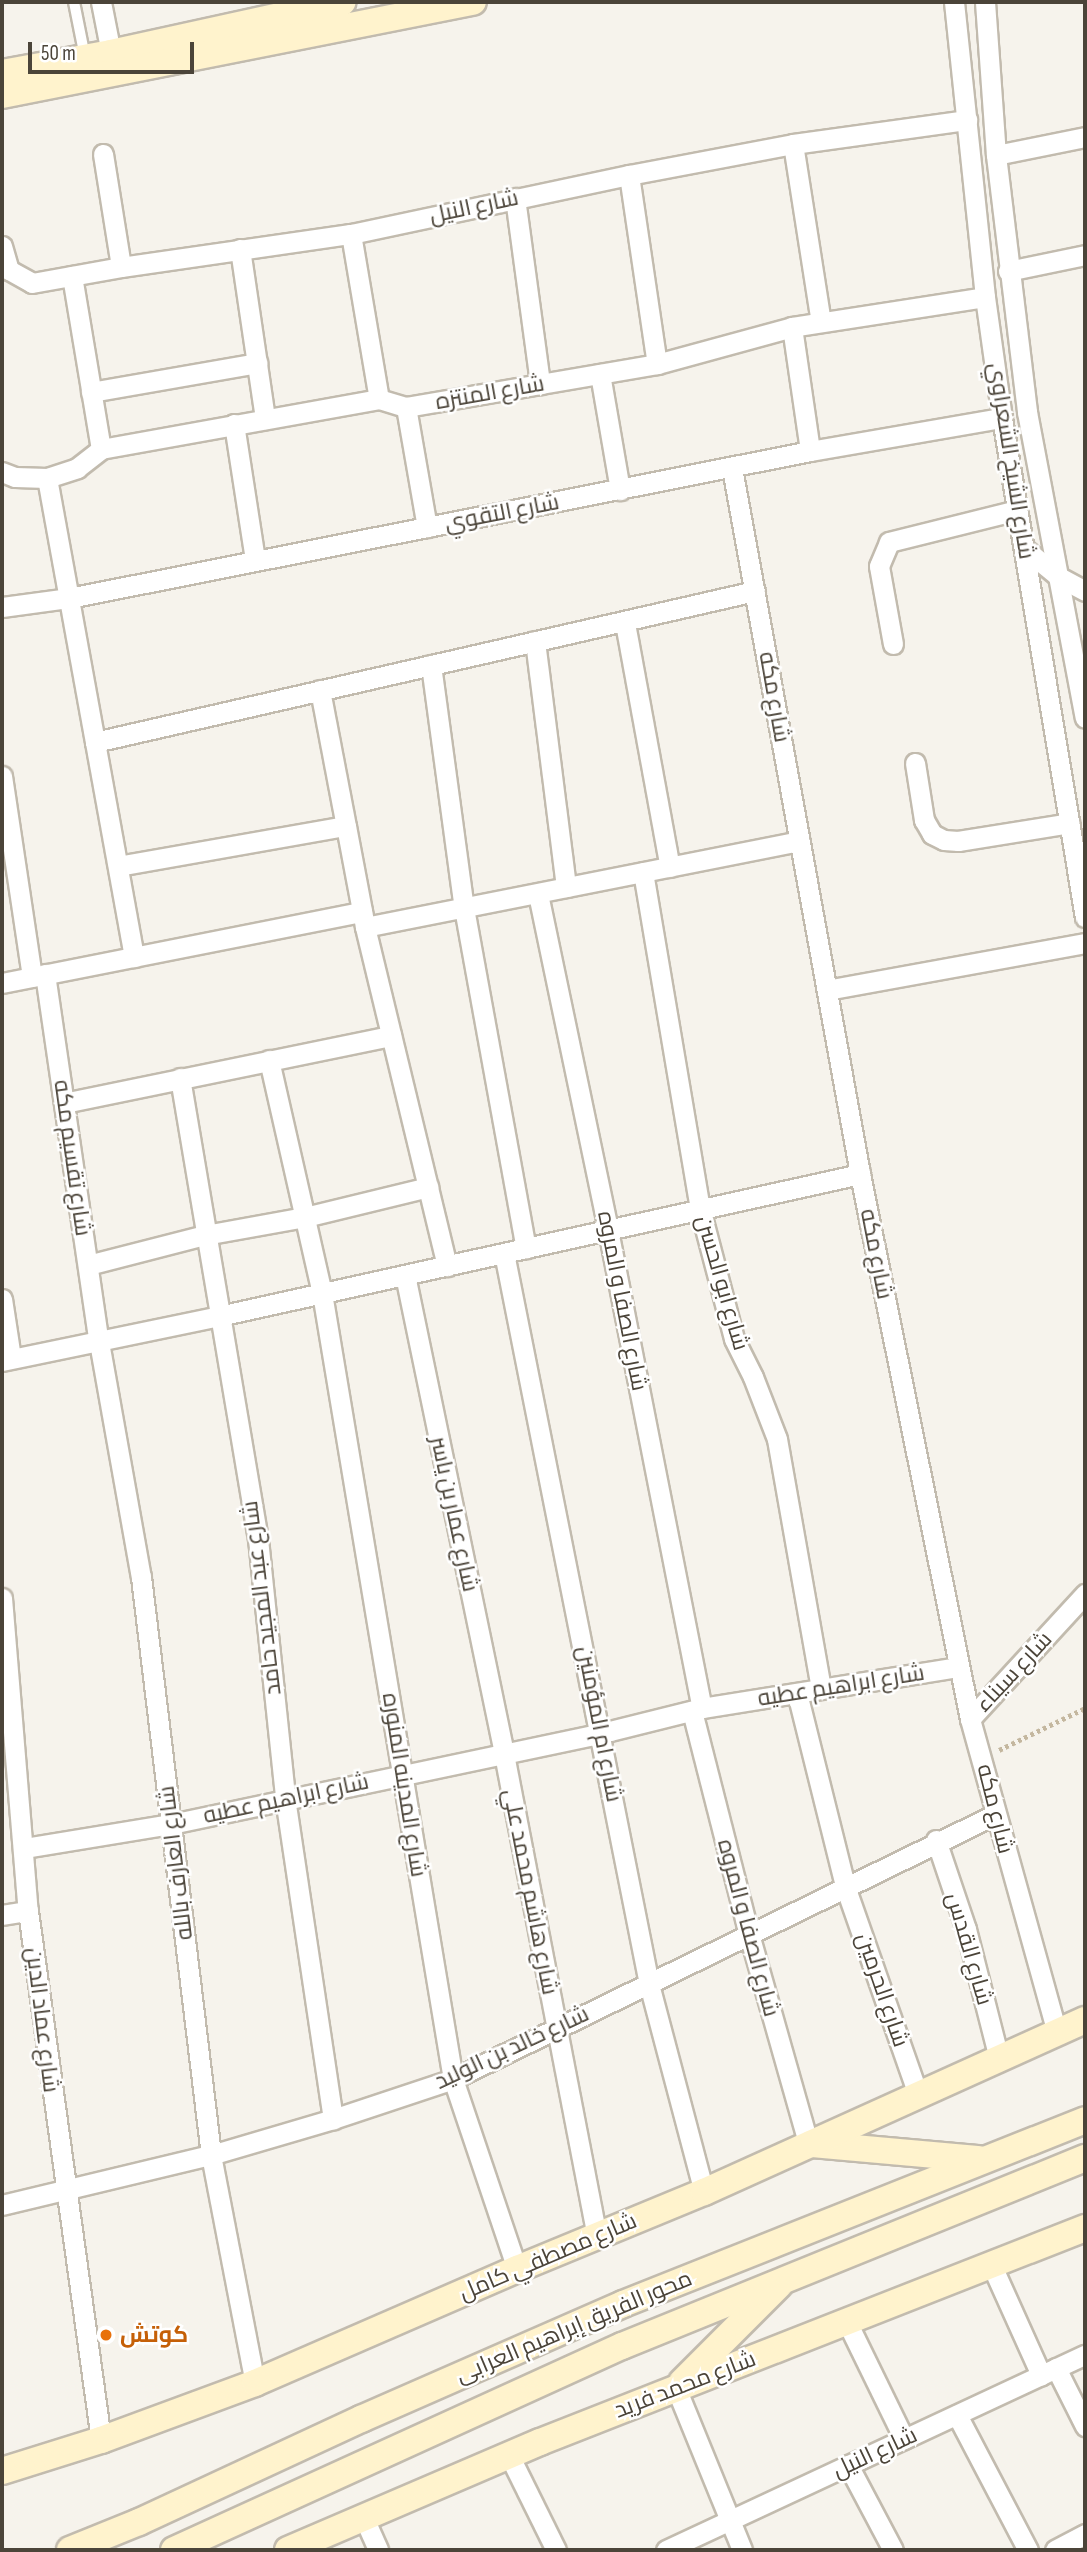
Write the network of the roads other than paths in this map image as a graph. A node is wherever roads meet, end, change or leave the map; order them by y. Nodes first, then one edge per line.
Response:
1 (74, 2) edge
2 (101, 2) edge
3 (342, 2) edge
4 (472, 2) edge
5 (954, 2) edge
6 (985, 2) edge
7 (111, 53) junction
8 (85, 58) junction
9 (2, 73) edge
10 (2, 95) edge
11 (967, 120) junction
12 (1085, 137) edge
13 (793, 144) junction
14 (103, 154) dead end
15 (996, 155) junction
16 (629, 175) junction
17 (515, 198) junction
18 (351, 234) junction
19 (240, 249) junction
20 (2, 254) edge
21 (1085, 255) edge
22 (121, 267) junction
23 (1009, 271) junction
24 (72, 276) junction
25 (985, 297) junction
26 (821, 322) junction
27 (792, 327) junction
28 (257, 363) junction
29 (657, 363) junction
30 (600, 374) junction
31 (540, 384) junction
32 (91, 392) junction
33 (379, 400) junction
34 (406, 407) junction
35 (1002, 418) junction
36 (265, 419) junction
37 (234, 424) junction
38 (101, 449) junction
39 (810, 451) junction
40 (732, 468) junction
41 (2, 472) edge
42 (47, 478) junction
43 (620, 490) junction
44 (1017, 510) junction
45 (427, 527) junction
46 (1025, 549) junction
47 (255, 560) junction
48 (1059, 577) junction
49 (755, 591) junction
50 (1085, 591) edge
51 (69, 598) junction
52 (2, 607) edge
53 (625, 623) junction
54 (535, 642) junction
55 (893, 644) dead end
56 (1081, 663) edge
57 (430, 665) junction
58 (320, 690) junction
59 (1049, 692) junction
60 (1085, 718) edge
61 (95, 742) junction
62 (915, 763) dead end
63 (2, 776) edge
64 (1070, 823) junction
65 (346, 826) junction
66 (6, 827) edge
67 (800, 841) junction
68 (118, 866) junction
69 (670, 867) junction
70 (643, 872) junction
71 (566, 887) junction
72 (538, 894) junction
73 (464, 908) junction
74 (1085, 917) edge
75 (363, 920) junction
76 (1085, 943) edge
77 (134, 957) junction
78 (38, 975) junction
79 (2, 983) edge
80 (827, 990) junction
81 (391, 1036) junction
82 (269, 1060) junction
83 (180, 1078) junction
84 (64, 1103) junction
85 (860, 1174) junction
86 (428, 1187) junction
87 (700, 1209) junction
88 (305, 1217) junction
89 (608, 1230) junction
90 (205, 1235) junction
91 (526, 1248) junction
92 (504, 1253) junction
93 (88, 1265) junction
94 (447, 1266) junction
95 (405, 1275) junction
96 (322, 1293) junction
97 (2, 1299) edge
98 (219, 1316) junction
99 (99, 1342) junction
100 (6, 1359) edge
101 (1085, 1594) edge
102 (2, 1598) edge
103 (3, 1625) edge
104 (959, 1667) junction
105 (821, 1689) junction
106 (797, 1693) junction
107 (697, 1709) junction
108 (970, 1719) junction
109 (602, 1733) junction
110 (504, 1754) junction
111 (403, 1773) junction
112 (285, 1798) junction
113 (994, 1815) junction
114 (171, 1824) junction
115 (936, 1840) junction
116 (24, 1848) junction
117 (845, 1886) junction
118 (28, 1911) junction
119 (2, 1915) edge
120 (749, 1934) junction
121 (649, 1984) junction
122 (1085, 2020) edge
123 (555, 2028) junction
124 (1057, 2032) junction
125 (999, 2058) junction
126 (453, 2079) junction
127 (918, 2094) junction
128 (333, 2119) junction
129 (1085, 2120) edge
130 (808, 2144) junction
131 (211, 2155) junction
132 (1085, 2158) edge
133 (984, 2160) junction
134 (64, 2188) junction
135 (704, 2192) junction
136 (2, 2205) edge
137 (1085, 2228) edge
138 (597, 2236) junction
139 (992, 2266) junction
140 (517, 2269) junction
141 (787, 2277) junction
142 (847, 2322) junction
143 (1085, 2355) edge
144 (1049, 2372) junction
145 (255, 2383) junction
146 (676, 2388) junction
147 (957, 2415) junction
148 (1085, 2426) edge
149 (904, 2439) junction
150 (101, 2440) junction
151 (509, 2455) junction
152 (848, 2465) junction
153 (2, 2471) edge
154 (363, 2518) junction
155 (729, 2521) junction
156 (1085, 2535) edge
157 (70, 2550) edge
158 (174, 2550) edge
159 (288, 2550) edge
160 (378, 2550) edge
161 (556, 2550) edge
162 (666, 2550) edge
163 (742, 2550) edge
164 (893, 2550) edge
165 (1028, 2550) edge
166 (1055, 2550) edge

1 - 8 lane
2 - 7 street
3 - 7 street
4 - 10 street
5 - 11 street, شارع الشيخ الشعراوي
6 - 15 street, شارع الشيخ الشعراوي
7 - 8 street
8 - 9 street
11 - 13 street, شارع النيل
11 - 25 street, شارع الشيخ الشعراوي
12 - 15 street
13 - 16 street, شارع النيل
13 - 26 street
14 - 22 street
15 - 23 street, شارع الشيخ الشعراوي
16 - 17 street, شارع النيل
16 - 29 street
17 - 18 street, شارع النيل
17 - 31 street
18 - 19 street, شارع النيل
18 - 33 street
19 - 22 street, شارع النيل
19 - 28 street
20 - 24 street, شارع النيل
21 - 23 street
22 - 24 street, شارع النيل
23 - 48 street, شارع الشيخ الشعراوي
24 - 32 street
25 - 26 street, شارع المنتزه
25 - 35 street, شارع الشيخ الشعراوي
26 - 27 street, شارع المنتزه
27 - 29 street, شارع المنتزه
27 - 39 street
28 - 32 street
28 - 36 street
29 - 30 street, شارع المنتزه
30 - 31 street, شارع المنتزه
30 - 43 street
31 - 34 street, شارع المنتزه
32 - 38 street
33 - 34 street, شارع المنتزه
33 - 36 street, شارع المنتزه
34 - 45 street
35 - 39 street, شارع التقوي
35 - 44 street, شارع الشيخ الشعراوي
36 - 37 street, شارع المنتزه
37 - 38 street, شارع المنتزه
37 - 47 street
38 - 42 street, شارع المنتزه
39 - 40 street, شارع التقوي
40 - 43 street, شارع التقوي
40 - 49 street, شارع مكه
41 - 42 street, شارع المنتزه
42 - 51 street
43 - 45 street, شارع التقوي
44 - 46 street, شارع الشيخ الشعراوي
44 - 55 street
45 - 47 street, شارع التقوي
46 - 48 street
46 - 59 street, شارع الشيخ الشعراوي
47 - 51 street, شارع التقوي
48 - 50 street
48 - 56 street, شارع الشيخ الشعراوي
49 - 53 street
49 - 67 street, شارع مكه
51 - 52 street, شارع التقوي
51 - 61 street
53 - 54 street
53 - 69 street
54 - 57 street
54 - 71 street
56 - 59 street
56 - 60 street, شارع الشيخ الشعراوي
57 - 58 street
57 - 73 street
58 - 61 street
58 - 65 street
59 - 64 street, شارع الشيخ الشعراوي
61 - 68 street
62 - 64 street
63 - 66 street, شارع تقسيم مكه
64 - 74 street, شارع الشيخ الشعراوي
65 - 68 street
65 - 75 street
66 - 78 street, شارع تقسيم مكه
67 - 69 street
67 - 80 street, شارع مكه
68 - 77 street
69 - 70 street
70 - 71 street
70 - 87 street, شارع ابو الحسن
71 - 72 street
72 - 73 street
72 - 89 street, شارع الصفا و المروه
73 - 75 street
73 - 91 street
75 - 77 street
75 - 81 street
76 - 80 street
77 - 78 street
78 - 79 street
78 - 84 street, شارع تقسيم مكه
80 - 85 street, شارع مكه
81 - 82 street
81 - 86 street
82 - 83 street
82 - 88 street, شارع المدينه المنوره
83 - 84 street
83 - 90 street, شارع عبد المجيد حامد
84 - 93 street, شارع تقسيم مكه
85 - 87 street
85 - 104 street, شارع مكه
86 - 88 street
86 - 94 street
87 - 89 street
87 - 105 street, شارع ابو الحسن
88 - 90 street
88 - 96 street, شارع المدينه المنوره
89 - 91 street
89 - 107 street, شارع الصفا و المروه
90 - 93 street
90 - 98 street, شارع عبد المجيد حامد
91 - 92 street
92 - 94 street
92 - 109 street, شارع ام المؤمنين
93 - 99 street, شارع تقسيم مكه
94 - 95 street
95 - 96 street
95 - 110 street, شارع عمار بن ياسر
96 - 98 street
96 - 111 street, شارع المدينه المنوره
97 - 100 street
98 - 99 street
98 - 112 street, شارع عبد المجيد حامد
99 - 100 street
99 - 114 street, شارع العارف بالله
101 - 108 street, شارع سيناء
102 - 103 street, شارع عماد الدين
103 - 116 street, شارع عماد الدين
104 - 105 street, شارع ابراهيم عطيه
104 - 108 street, شارع مكه
105 - 106 street, شارع ابراهيم عطيه
106 - 107 street, شارع ابراهيم عطيه
106 - 117 street, شارع الحرمين
107 - 109 street, شارع ابراهيم عطيه
107 - 120 street, شارع الصفا و المروه
108 - 113 street, شارع مكه
109 - 110 street, شارع ابراهيم عطيه
109 - 121 street, شارع ام المؤمنين
110 - 111 street, شارع ابراهيم عطيه
110 - 123 street, شارع هاشم محمد علي
111 - 112 street, شارع ابراهيم عطيه
111 - 126 street, شارع المدينه المنوره
112 - 114 street, شارع ابراهيم عطيه
112 - 128 street, شارع عبد المجيد حامد
113 - 115 street, شارع خالد بن الوليد
113 - 124 street, شارع مكه
114 - 116 street, شارع ابراهيم عطيه
114 - 131 street, شارع العارف بالله
115 - 117 street, شارع خالد بن الوليد
115 - 125 street, شارع القدس
116 - 118 street, شارع عماد الدين
117 - 120 street, شارع خالد بن الوليد
117 - 127 street, شارع الحرمين
118 - 119 street
118 - 134 street, شارع عماد الدين
120 - 121 street, شارع خالد بن الوليد
120 - 130 street, شارع الصفا و المروه
121 - 123 street, شارع خالد بن الوليد
121 - 135 street, شارع ام المؤمنين
122 - 124 street, شارع مصطفي كامل
123 - 126 street, شارع خالد بن الوليد
123 - 138 street, شارع هاشم محمد علي
124 - 125 street, شارع مصطفي كامل
125 - 127 street, شارع مصطفي كامل
126 - 128 street, شارع خالد بن الوليد
126 - 140 street, شارع المدينه المنوره
127 - 130 street, شارع مصطفي كامل
128 - 131 street, شارع خالد بن الوليد
129 - 133 street, محور الفريق إبراهيم العرابى
130 - 133 street
130 - 135 street, شارع مصطفي كامل
131 - 134 street, شارع خالد بن الوليد
131 - 145 street, شارع العارف بالله
132 - 141 street, محور الفريق إبراهيم العرابى
133 - 157 street, محور الفريق إبراهيم العرابى
134 - 136 street, شارع خالد بن الوليد
134 - 150 street, شارع عماد الدين
135 - 138 street, شارع مصطفي كامل
137 - 139 street, شارع محمد فريد
138 - 140 street, شارع مصطفي كامل
139 - 142 street, شارع محمد فريد
139 - 144 street
140 - 145 street, شارع مصطفي كامل
141 - 146 street
141 - 158 street, محور الفريق إبراهيم العرابى
142 - 146 street, شارع محمد فريد
142 - 149 street
143 - 144 street, شارع النيل
144 - 147 street, شارع النيل
144 - 148 street
145 - 150 street, شارع مصطفي كامل
146 - 151 street, شارع محمد فريد
146 - 155 street
147 - 149 street, شارع النيل
147 - 165 street
149 - 152 street, شارع النيل
150 - 153 street, شارع مصطفي كامل
151 - 154 street, شارع محمد فريد
151 - 161 street
152 - 155 street, شارع النيل
152 - 164 street
154 - 159 street, شارع محمد فريد
154 - 160 street
155 - 162 street, شارع النيل
155 - 163 street
156 - 166 street

